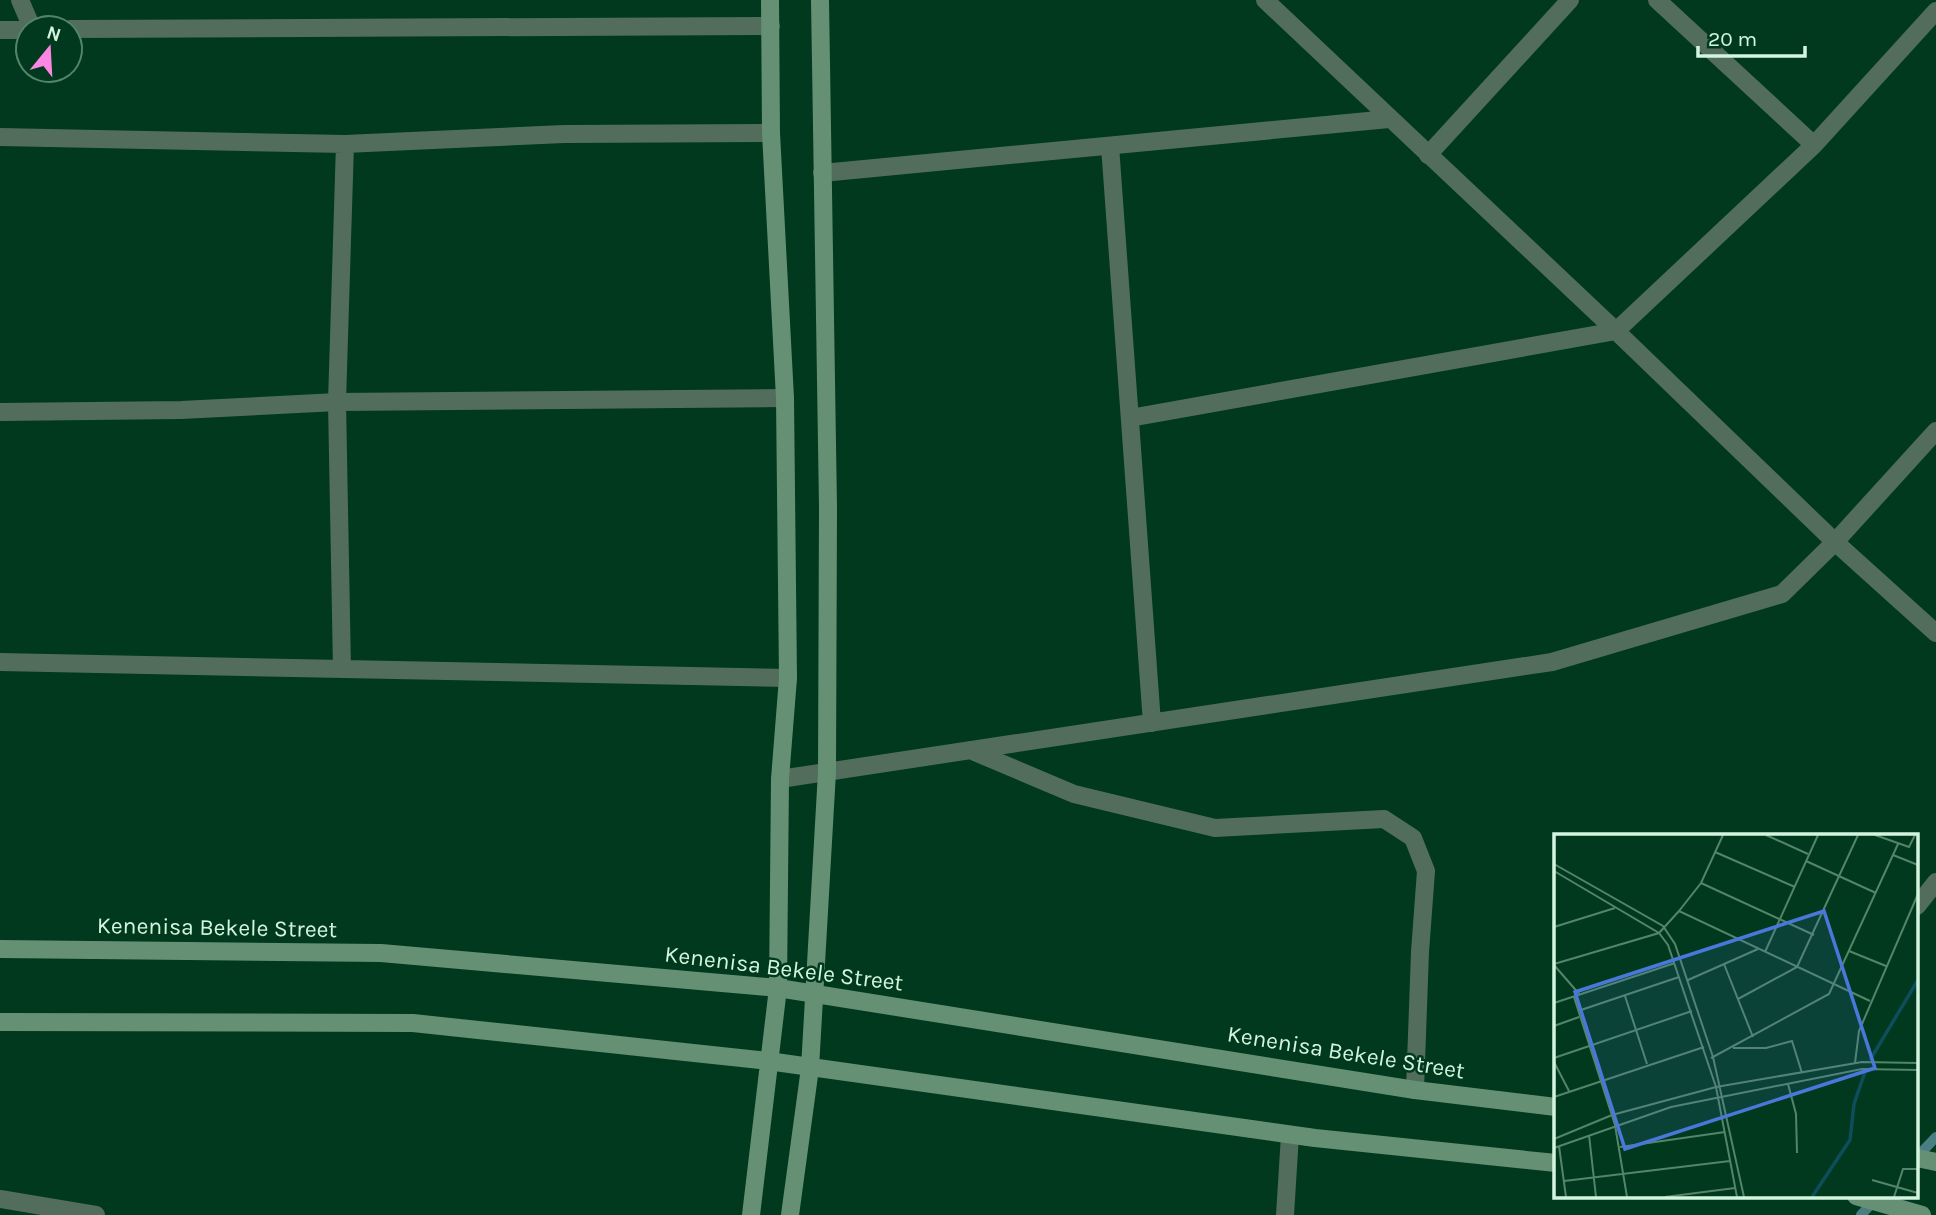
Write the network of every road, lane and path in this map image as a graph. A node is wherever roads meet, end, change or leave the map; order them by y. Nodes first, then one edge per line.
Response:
1 (770, 0) edge
2 (820, 0) edge
3 (1265, 0) edge
4 (1570, 0) edge
5 (1657, 0) edge
6 (1936, 10) edge
7 (771, 26) junction
8 (84, 29) edge
9 (1390, 119) junction
10 (771, 132) junction
11 (0, 137) edge
12 (345, 144) junction
13 (1814, 145) junction
14 (1110, 146) junction
15 (1427, 155) junction
16 (822, 173) junction
17 (1616, 331) junction
18 (785, 398) junction
19 (337, 402) junction
20 (0, 412) edge
21 (1130, 418) junction
22 (1936, 431) edge
23 (1835, 542) junction
24 (1936, 633) edge
25 (0, 662) edge
26 (342, 669) junction
27 (788, 678) junction
28 (1152, 723) junction
29 (970, 750) junction
30 (827, 772) junction
31 (780, 779) junction
32 (1936, 882) edge
33 (1918, 905) edge
34 (0, 949) edge
35 (778, 988) junction
36 (815, 993) junction
37 (0, 1022) edge
38 (768, 1061) junction
39 (810, 1068) junction
40 (1415, 1090) junction
41 (1554, 1107) edge
42 (1290, 1135) junction
43 (1918, 1158) edge
44 (1936, 1162) edge
45 (1554, 1163) edge
46 (1863, 1198) edge
47 (0, 1199) edge
48 (96, 1215) edge
49 (751, 1215) edge
50 (790, 1215) edge
51 (1285, 1215) edge
52 (1922, 1215) edge

1 - 7 main road
2 - 16 main road
3 - 9 street
4 - 15 street
5 - 13 street
6 - 13 street
7 - 8 street
7 - 10 main road
9 - 14 street
9 - 15 street
10 - 12 street
10 - 18 main road
11 - 12 street
12 - 19 street
13 - 17 street
14 - 16 street
14 - 21 street
15 - 17 street
16 - 30 main road
17 - 21 street
17 - 23 street
18 - 19 street
18 - 27 main road
19 - 20 street
19 - 26 street
21 - 28 street
22 - 23 street
23 - 24 street
23 - 28 street
25 - 26 street
26 - 27 street
27 - 31 main road
28 - 29 street
29 - 30 street
29 - 40 street
30 - 31 street
30 - 36 main road
31 - 35 main road
32 - 33 street
34 - 35 main road, Kenenisa Bekele Street
35 - 36 main road, Kenenisa Bekele Street
35 - 38 main road
36 - 39 main road
36 - 40 main road, Kenenisa Bekele Street
37 - 38 main road
38 - 39 main road
38 - 49 main road
39 - 42 main road
39 - 50 main road
40 - 41 main road, Kenenisa Bekele Street
42 - 45 main road
42 - 51 street
43 - 44 main road
46 - 52 main road
47 - 48 street

